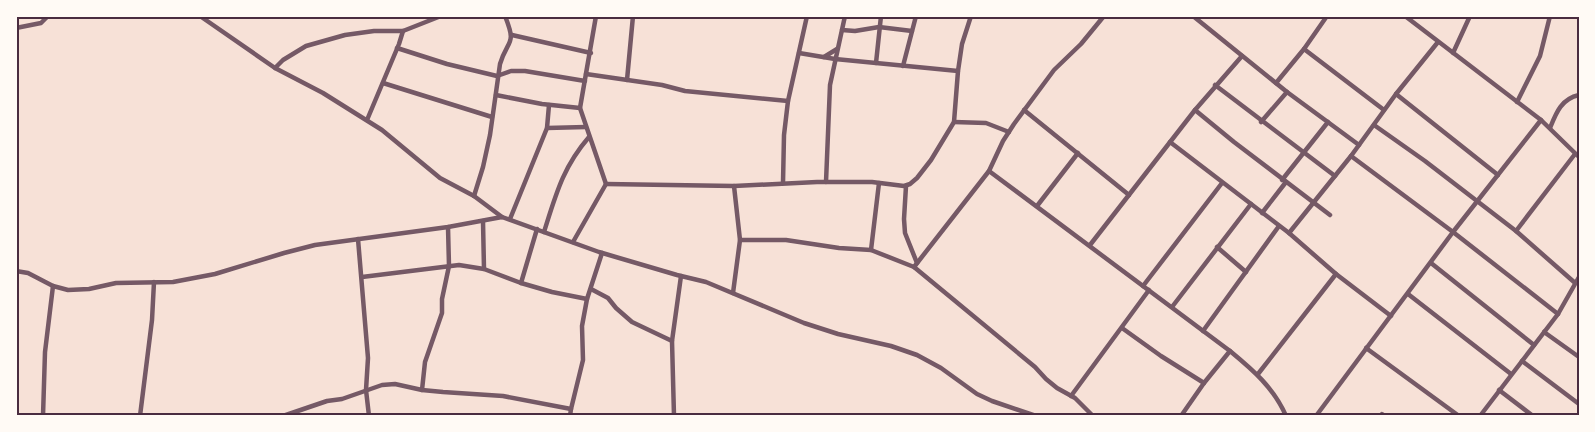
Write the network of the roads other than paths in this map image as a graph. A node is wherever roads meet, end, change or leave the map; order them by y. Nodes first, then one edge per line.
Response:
1 (48, 16) edge
2 (200, 16) edge
3 (441, 16) edge
4 (505, 16) edge
5 (596, 16) edge
6 (633, 16) edge
7 (807, 16) edge
8 (845, 16) edge
9 (881, 16) edge
10 (916, 16) edge
11 (971, 16) edge
12 (1104, 16) edge
13 (1192, 16) edge
14 (1327, 16) edge
15 (1405, 16) edge
16 (1470, 16) edge
17 (1550, 16) edge
18 (879, 27) junction
19 (16, 28) edge
20 (842, 30) junction
21 (403, 31) junction
22 (912, 31) junction
23 (512, 35) junction
24 (1438, 42) junction
25 (397, 48) junction
26 (837, 49) junction
27 (1304, 49) junction
28 (591, 53) junction
29 (799, 53) junction
30 (1453, 53) junction
31 (1242, 56) junction
32 (824, 57) junction
33 (835, 60) junction
34 (876, 63) junction
35 (903, 66) junction
36 (275, 68) junction
37 (958, 71) junction
38 (586, 74) junction
39 (497, 76) junction
40 (628, 80) junction
41 (584, 81) junction
42 (383, 83) junction
43 (1276, 83) junction
44 (1215, 85) junction
45 (1287, 92) junction
46 (1396, 94) junction
47 (496, 95) junction
48 (1579, 95) edge
49 (788, 102) junction
50 (1517, 102) junction
51 (549, 105) junction
52 (580, 108) junction
53 (1024, 110) junction
54 (1195, 110) junction
55 (1384, 110) junction
56 (492, 117) junction
57 (367, 120) junction
58 (1542, 120) junction
59 (954, 122) junction
60 (1261, 122) junction
61 (1328, 122) junction
62 (1374, 125) junction
63 (586, 127) junction
64 (546, 128) junction
65 (1550, 128) junction
66 (1009, 132) junction
67 (589, 137) junction
68 (1170, 142) junction
69 (1359, 146) junction
70 (1303, 152) junction
71 (1078, 153) junction
72 (1351, 156) junction
73 (1577, 156) edge
74 (989, 171) junction
75 (1498, 175) junction
76 (1336, 176) junction
77 (1284, 181) junction
78 (826, 182) junction
79 (1222, 182) junction
80 (783, 183) junction
81 (879, 183) junction
82 (606, 184) junction
83 (734, 186) junction
84 (906, 186) junction
85 (1129, 195) junction
86 (474, 196) junction
87 (1478, 202) junction
88 (1314, 203) junction
89 (1251, 204) junction
90 (1037, 206) junction
91 (1262, 213) junction
92 (1330, 215) dead end
93 (502, 217) junction
94 (510, 219) junction
95 (483, 221) junction
96 (448, 226) junction
97 (1279, 226) junction
98 (537, 229) junction
99 (1516, 231) junction
100 (544, 232) junction
101 (1453, 232) junction
102 (1289, 233) junction
103 (358, 239) junction
104 (740, 240) junction
105 (573, 242) junction
106 (1090, 245) junction
107 (1218, 247) junction
108 (871, 250) junction
109 (602, 253) junction
110 (1431, 263) junction
111 (916, 265) junction
112 (449, 266) junction
113 (484, 269) junction
114 (16, 271) edge
115 (1246, 272) junction
116 (1336, 274) junction
117 (681, 276) junction
118 (362, 277) junction
119 (1579, 277) edge
120 (154, 282) junction
121 (521, 283) junction
122 (1577, 283) edge
123 (53, 286) junction
124 (1143, 286) junction
125 (591, 289) junction
126 (1149, 290) junction
127 (733, 293) junction
128 (1408, 294) junction
129 (587, 299) junction
130 (1172, 307) junction
131 (1558, 314) junction
132 (1391, 316) junction
133 (1122, 328) junction
134 (1203, 331) junction
135 (1544, 332) junction
136 (672, 341) junction
137 (1534, 345) junction
138 (1366, 348) junction
139 (1230, 351) junction
140 (1579, 357) edge
141 (1522, 361) junction
142 (1258, 374) junction
143 (1511, 374) junction
144 (1204, 383) junction
145 (366, 390) junction
146 (422, 390) junction
147 (1499, 390) junction
148 (1071, 396) junction
149 (1579, 404) edge
150 (571, 409) junction
151 (1031, 414) edge
152 (1318, 415) edge
153 (43, 416) edge
154 (140, 416) edge
155 (283, 416) edge
156 (369, 416) edge
157 (570, 416) edge
158 (674, 416) edge
159 (1036, 416) edge
160 (1093, 416) edge
161 (1181, 416) edge
162 (1286, 416) edge
163 (1459, 416) edge
164 (1480, 416) edge
165 (1533, 416) edge

1 - 19 street
2 - 36 street
3 - 21 street
4 - 23 street
5 - 28 street
6 - 40 street
7 - 29 street
8 - 20 street
9 - 18 street
10 - 22 street
11 - 37 street
12 - 53 street
13 - 31 street
14 - 27 street
15 - 24 street
16 - 30 street
17 - 50 street
18 - 20 street
18 - 22 street
18 - 34 street
20 - 26 street
21 - 25 street
21 - 36 street
22 - 35 street
23 - 28 street
23 - 39 street
24 - 30 street
24 - 46 street
25 - 39 street
25 - 42 street
26 - 32 street
26 - 33 street
27 - 43 street
27 - 55 street
28 - 38 street
29 - 32 street
29 - 49 street
30 - 50 street
31 - 43 street
31 - 44 street
32 - 33 street
33 - 34 street
33 - 78 street
34 - 35 street
35 - 37 street
36 - 57 street
37 - 59 street
38 - 40 street
38 - 41 street
39 - 41 street
39 - 47 street
40 - 49 street
41 - 52 street
42 - 56 street
42 - 57 street
43 - 45 street
44 - 54 street
44 - 60 street
45 - 60 street
45 - 61 street
46 - 55 street
46 - 75 street
47 - 51 street
47 - 56 street
48 - 65 street
49 - 80 street
50 - 58 street
51 - 52 street
51 - 64 street
52 - 63 street
53 - 66 street
53 - 71 street
54 - 68 street
54 - 77 street
55 - 62 street
56 - 86 street
57 - 86 street
58 - 65 street
58 - 75 street
59 - 66 street
59 - 84 street
60 - 70 street
61 - 69 street
61 - 70 street
62 - 69 street
62 - 87 street
63 - 64 street
63 - 67 street
64 - 94 street
65 - 73 street
66 - 74 street
67 - 82 street
67 - 100 street
68 - 79 street
68 - 85 street
69 - 72 street
70 - 76 street
70 - 77 street
71 - 85 street
71 - 90 street
72 - 76 street
72 - 101 street
73 - 99 street
74 - 90 street
74 - 111 street
75 - 87 street
76 - 88 street
77 - 88 street
77 - 91 street
78 - 80 street
78 - 81 street
79 - 89 street
79 - 124 street
80 - 83 street
81 - 84 street
81 - 108 street
82 - 83 street
82 - 105 street
83 - 104 street
84 - 111 street
85 - 106 street
86 - 93 street
87 - 99 street
87 - 101 street
88 - 92 street
88 - 102 street
89 - 91 street
89 - 107 street
90 - 106 street
91 - 97 street
93 - 94 street
93 - 95 street
94 - 98 street
95 - 96 street
95 - 113 street
96 - 103 street
96 - 112 street
97 - 102 street
97 - 115 street
98 - 100 street
98 - 121 street
99 - 122 street
100 - 105 street
101 - 110 street
101 - 131 street
102 - 116 street
103 - 118 street
103 - 120 street
104 - 108 street
104 - 127 street
105 - 109 street
106 - 124 street
107 - 115 street
107 - 130 street
108 - 111 street
109 - 117 street
109 - 125 street
110 - 128 street
110 - 137 street
111 - 148 street
112 - 113 street
112 - 118 street
112 - 146 street
113 - 121 street
114 - 123 street
115 - 134 street
116 - 132 street
116 - 142 street
117 - 127 street
117 - 136 street
118 - 145 street
119 - 122 street
120 - 123 street
120 - 154 street
121 - 129 street
122 - 131 street
123 - 153 street
124 - 126 street
125 - 129 street
125 - 136 street
126 - 130 street
126 - 133 street
127 - 151 street
128 - 132 street
128 - 143 street
129 - 150 street
130 - 134 street
131 - 135 street
132 - 138 street
133 - 144 street
133 - 148 street
134 - 139 street
135 - 137 street
135 - 140 street
136 - 158 street
137 - 141 street
138 - 152 street
138 - 163 street
139 - 142 street
139 - 144 street
141 - 143 street
141 - 149 street
142 - 162 street
143 - 147 street
144 - 161 street
145 - 146 street
145 - 155 street
145 - 156 street
146 - 150 street
147 - 164 street
147 - 165 street
148 - 160 street
150 - 157 street
151 - 159 street

